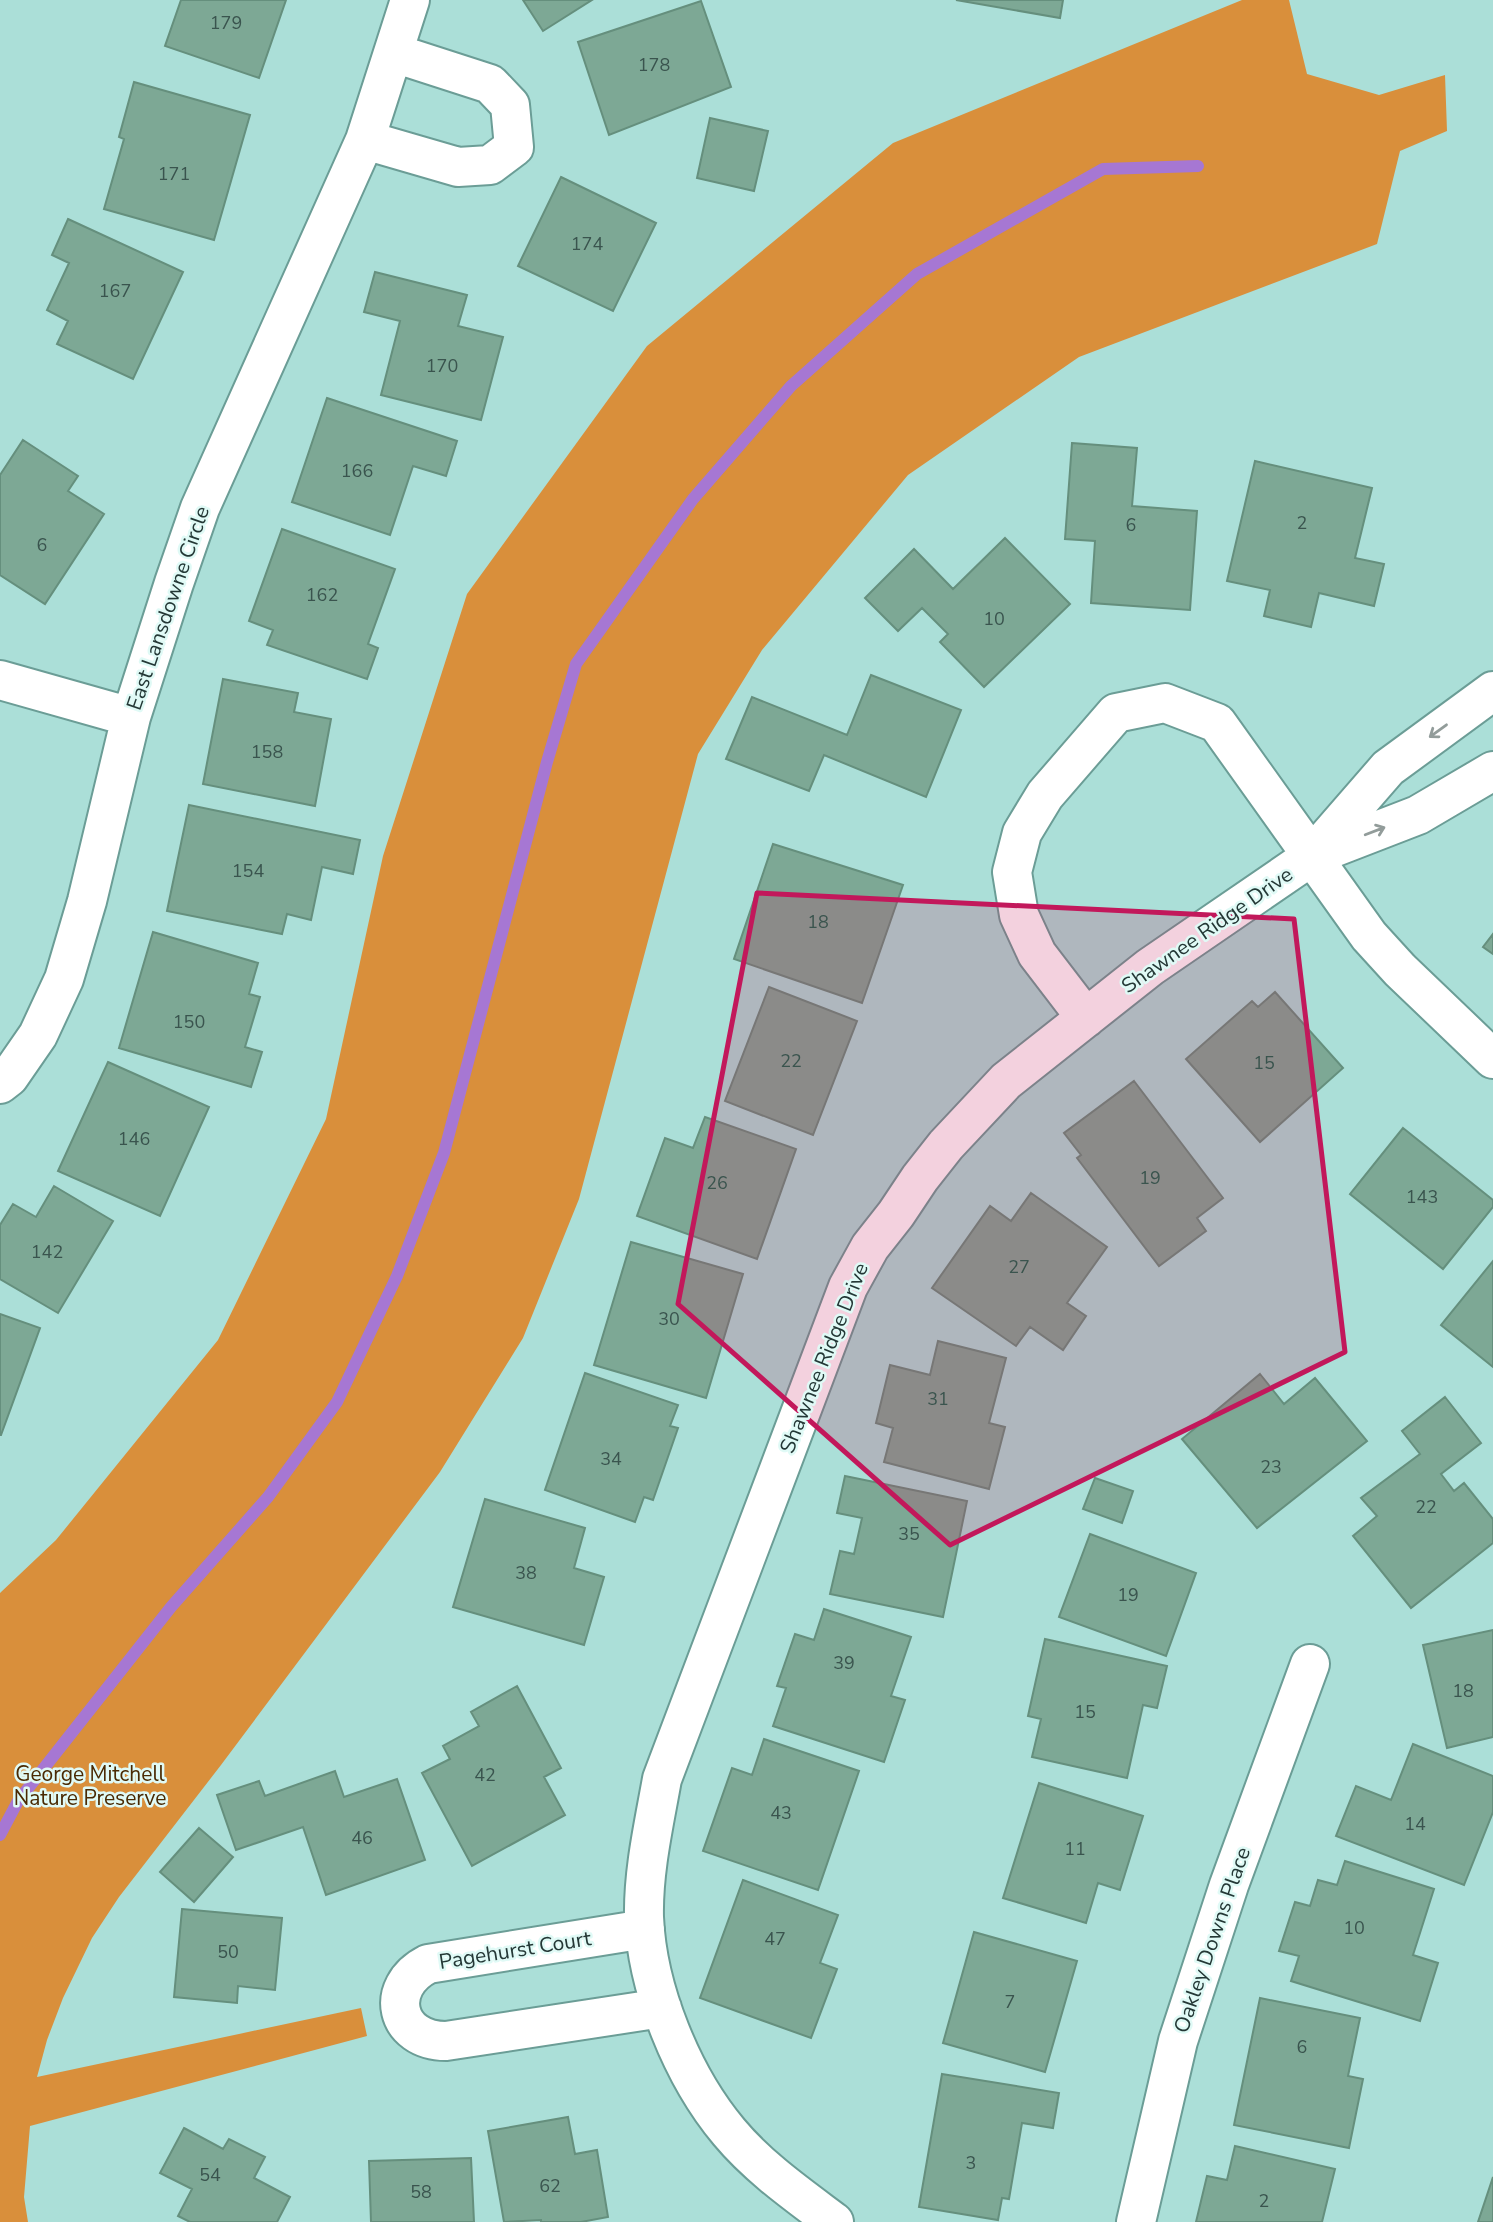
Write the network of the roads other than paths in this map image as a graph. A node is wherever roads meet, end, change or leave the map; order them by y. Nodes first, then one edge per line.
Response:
1 (410, 0) edge
2 (394, 53) junction
3 (365, 140) junction
4 (0, 680) edge
5 (1493, 691) edge
6 (131, 717) junction
7 (1493, 771) edge
8 (1312, 856) junction
9 (1086, 1018) junction
10 (1493, 1059) edge
11 (0, 1084) edge
12 (1310, 1664) dead end
13 (647, 1943) junction
14 (662, 2008) junction
15 (834, 2222) edge
16 (1136, 2222) edge

1 - 2 street, East Lansdowne Circle
2 - 3 street, East Lansdowne Circle
2 - 3 street
3 - 6 street, East Lansdowne Circle
4 - 6 street
5 -> 8 street, Shawnee Ridge Drive
6 - 11 street, East Lansdowne Circle
8 -> 7 street, Shawnee Ridge Drive
8 - 9 street, Shawnee Ridge Drive
8 - 9 street
8 - 10 street
9 - 13 street, Shawnee Ridge Drive
12 - 16 street, Oakley Downs Place
13 - 14 street, Shawnee Ridge Drive
13 - 14 street, Pagehurst Court
14 - 15 street, Shawnee Ridge Drive

